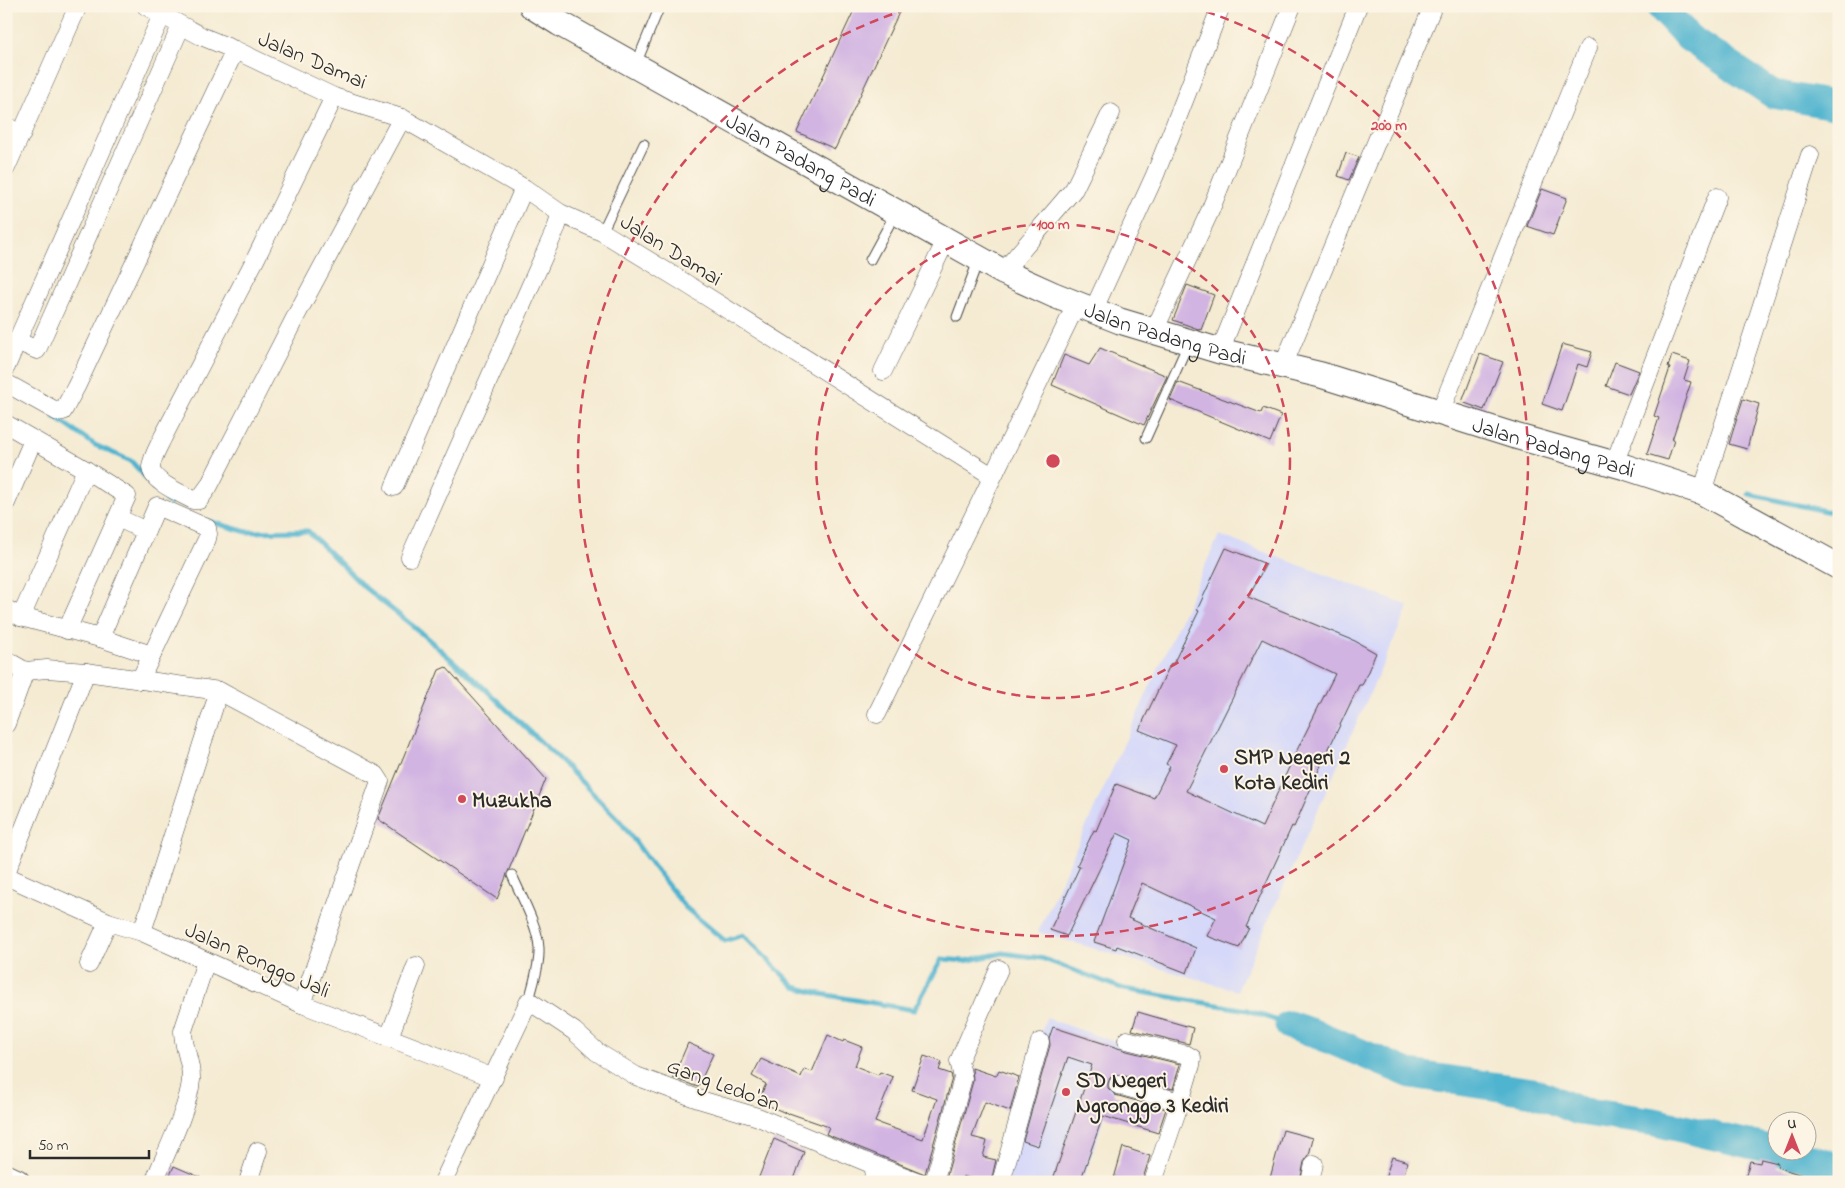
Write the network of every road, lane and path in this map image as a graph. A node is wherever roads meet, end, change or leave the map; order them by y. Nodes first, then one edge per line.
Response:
1 (78, 6) edge
2 (146, 6) edge
3 (532, 6) edge
4 (660, 6) edge
5 (1221, 6) edge
6 (1292, 6) edge
7 (1358, 6) edge
8 (1433, 6) edge
9 (162, 15) junction
10 (181, 26) junction
11 (1588, 48) dead end
12 (235, 50) junction
13 (636, 64) junction
14 (334, 97) junction
15 (1111, 113) dead end
16 (402, 118) junction
17 (14, 130) edge
18 (644, 144) dead end
19 (1810, 155) dead end
20 (6, 168) edge
21 (524, 188) junction
22 (1717, 197) dead end
23 (897, 212) junction
24 (560, 213) junction
25 (602, 232) junction
26 (946, 240) junction
27 (979, 258) junction
28 (870, 260) dead end
29 (1003, 272) junction
30 (1084, 308) junction
31 (957, 317) dead end
32 (1154, 332) junction
33 (17, 342) junction
34 (1189, 342) junction
35 (1220, 351) junction
36 (1283, 366) junction
37 (6, 367) edge
38 (883, 371) dead end
39 (6, 383) edge
40 (1440, 412) junction
41 (6, 424) edge
42 (1146, 438) dead end
43 (33, 440) junction
44 (1614, 464) junction
45 (86, 470) junction
46 (995, 472) junction
47 (394, 487) dead end
48 (1702, 492) junction
49 (6, 503) edge
50 (118, 518) junction
51 (146, 531) junction
52 (410, 557) dead end
53 (1839, 567) edge
54 (13, 613) edge
55 (66, 630) junction
56 (100, 638) junction
57 (152, 655) junction
58 (6, 660) edge
59 (25, 671) junction
60 (86, 672) junction
61 (140, 680) junction
62 (219, 691) junction
63 (877, 714) dead end
64 (6, 724) edge
65 (6, 874) edge
66 (512, 875) dead end
67 (108, 922) junction
68 (142, 932) junction
69 (206, 961) junction
70 (88, 964) dead end
71 (416, 966) dead end
72 (999, 969) dead end
73 (529, 1001) junction
74 (302, 1004) junction
75 (389, 1037) junction
76 (1127, 1040) dead end
77 (1040, 1042) dead end
78 (494, 1078) junction
79 (1118, 1085) dead end
80 (1180, 1102) junction
81 (258, 1151) dead end
82 (1314, 1164) dead end
83 (874, 1174) edge
84 (6, 1177) edge
85 (18, 1182) edge
86 (154, 1182) edge
87 (248, 1182) edge
88 (443, 1182) edge
89 (919, 1182) edge
90 (934, 1182) edge
91 (1000, 1182) edge
92 (1153, 1182) edge
93 (1310, 1182) edge

1 - 17 street
2 - 9 street, Jalan Damai
3 - 13 main road, Jalan Padang Padi
4 - 13 lane
5 - 30 street
6 - 32 street
7 - 35 street
8 - 36 street
9 - 10 street, Jalan Damai
9 - 33 street
10 - 12 street, Jalan Damai
10 - 33 street
11 - 40 street
12 - 14 street, Jalan Damai
12 - 39 street
13 - 23 main road, Jalan Padang Padi
14 - 16 street, Jalan Damai
14 - 16 street
15 - 29 street
16 - 21 street, Jalan Damai
17 - 20 street
18 - 25 lane
19 - 48 street
21 - 24 street, Jalan Damai
21 - 47 street
22 - 44 street
23 - 26 main road, Jalan Padang Padi
23 - 28 lane
24 - 25 street, Jalan Damai
24 - 52 street
25 - 46 street, Jalan Damai
26 - 27 main road, Jalan Padang Padi
26 - 38 street
27 - 29 main road, Jalan Padang Padi
27 - 31 lane
29 - 30 main road, Jalan Padang Padi
30 - 32 main road, Jalan Padang Padi
30 - 46 street
32 - 34 main road, Jalan Padang Padi
33 - 37 street
34 - 35 main road, Jalan Padang Padi
34 - 42 lane
35 - 36 main road, Jalan Padang Padi
36 - 40 main road, Jalan Padang Padi
40 - 44 main road, Jalan Padang Padi
41 - 43 street
43 - 45 street
43 - 49 street
44 - 48 main road, Jalan Padang Padi
45 - 50 street
45 - 54 street
46 - 63 street
48 - 53 main road, Jalan Padang Padi
50 - 51 street
50 - 55 street
51 - 56 street
51 - 57 street
54 - 55 street
55 - 56 street
56 - 57 street
57 - 61 street
58 - 59 street
59 - 60 street
59 - 64 street
60 - 61 street
60 - 65 street
61 - 62 street
62 - 68 street
62 - 74 street
65 - 67 street, Jalan Ronggo Jali
66 - 73 lane
67 - 68 street, Jalan Ronggo Jali
67 - 70 street
68 - 69 street, Jalan Ronggo Jali
69 - 74 street, Jalan Ronggo Jali
69 - 86 street
71 - 75 street
72 - 90 street
73 - 78 street
73 - 83 street, Gang Ledo'an
74 - 75 street, Jalan Ronggo Jali
75 - 78 street, Jalan Ronggo Jali
76 - 80 street
77 - 91 street
78 - 88 street
79 - 80 street
80 - 92 street
81 - 87 street
82 - 93 street
83 - 89 street, Gang Ledo'an
84 - 85 main road

